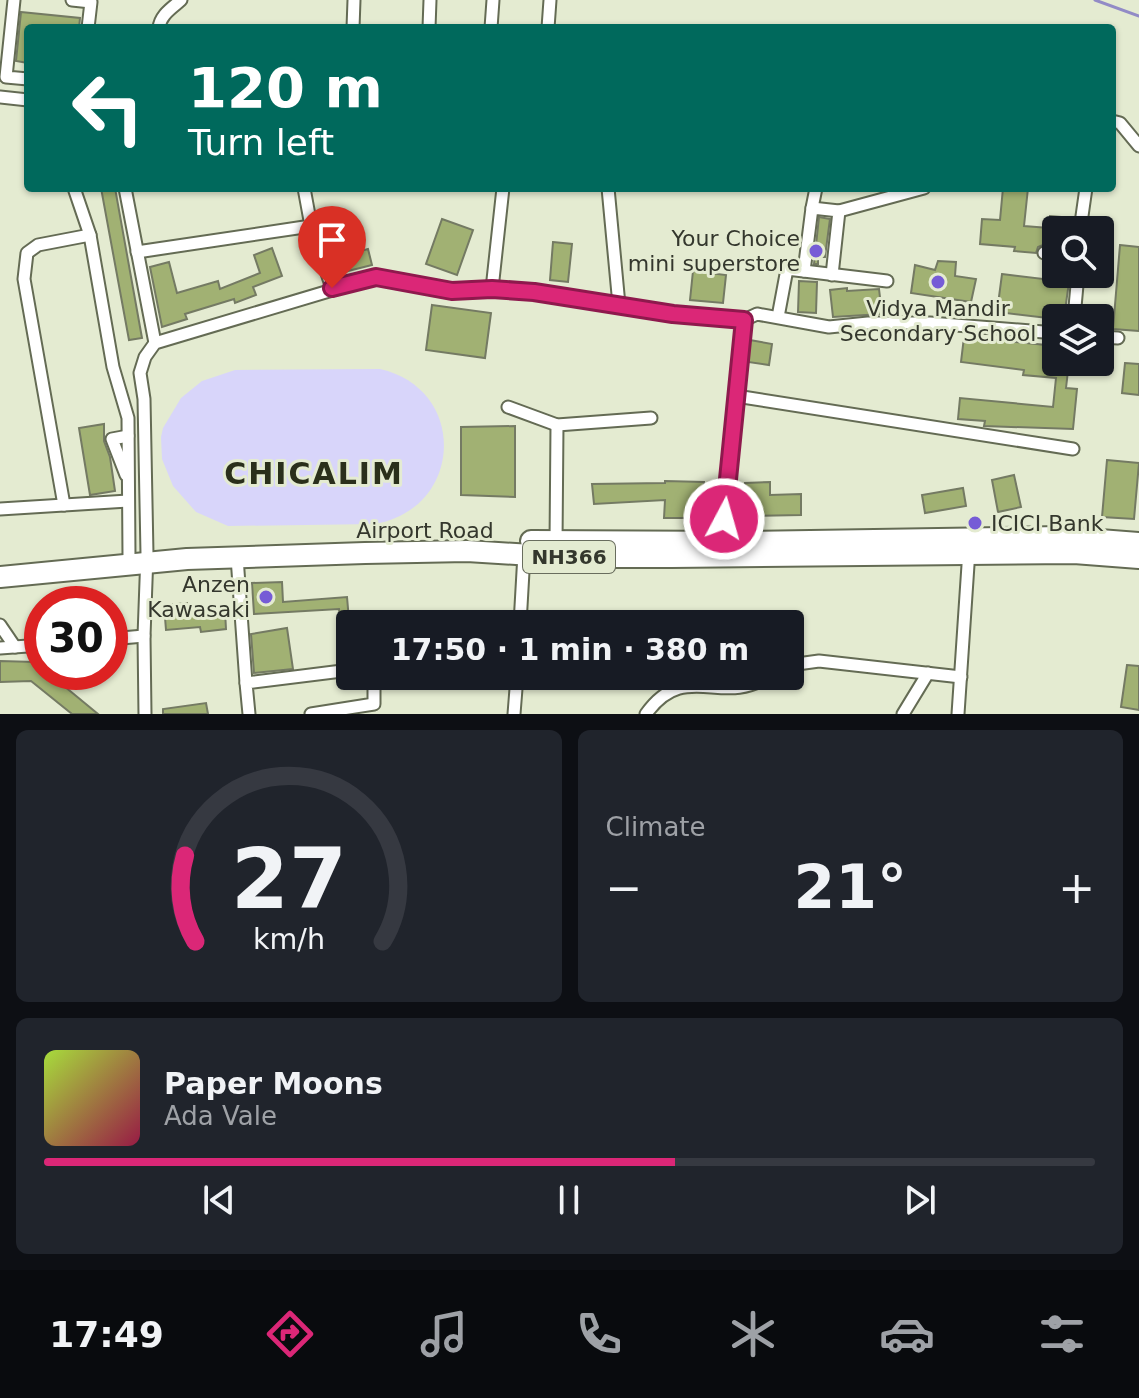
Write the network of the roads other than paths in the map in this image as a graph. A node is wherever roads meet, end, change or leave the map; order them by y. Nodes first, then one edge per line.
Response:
1 (14, 0) edge
2 (72, 0) edge
3 (181, 0) edge
4 (354, 0) edge
5 (430, 0) edge
6 (493, 0) edge
7 (550, 0) edge
8 (88, 24) edge
9 (160, 24) edge
10 (353, 24) edge
11 (429, 24) edge
12 (491, 24) edge
13 (548, 24) edge
14 (24, 79) edge
15 (0, 97) edge
16 (24, 100) edge
17 (1116, 122) edge
18 (1139, 146) edge
19 (75, 192) edge
20 (126, 192) edge
21 (305, 192) edge
22 (503, 192) edge
23 (608, 192) edge
24 (815, 192) edge
25 (909, 192) edge
26 (1085, 192) edge
27 (812, 208) junction
28 (839, 211) junction
29 (1082, 216) edge
30 (311, 226) junction
31 (90, 235) junction
32 (137, 252) junction
33 (804, 271) junction
34 (832, 275) junction
35 (887, 281) dead end
36 (332, 288) junction
37 (492, 289) junction
38 (619, 305) junction
39 (778, 317) junction
40 (744, 320) junction
41 (1042, 332) edge
42 (1114, 338) edge
43 (1118, 338) dead end
44 (155, 343) junction
45 (736, 396) junction
46 (508, 407) dead end
47 (651, 418) dead end
48 (557, 425) junction
49 (1073, 449) dead end
50 (128, 501) junction
51 (64, 505) junction
52 (0, 509) edge
53 (721, 542) junction
54 (1139, 543) edge
55 (970, 545) junction
56 (556, 549) junction
57 (524, 554) junction
58 (141, 557) junction
59 (237, 557) junction
60 (1139, 558) edge
61 (0, 565) edge
62 (0, 577) edge
63 (521, 610) edge
64 (0, 625) edge
65 (144, 636) junction
66 (128, 637) edge
67 (24, 646) edge
68 (15, 647) junction
69 (0, 648) edge
70 (804, 663) edge
71 (336, 672) edge
72 (928, 673) junction
73 (961, 677) junction
74 (246, 683) junction
75 (374, 690) edge
76 (516, 690) edge
77 (670, 690) edge
78 (145, 714) edge
79 (249, 714) edge
80 (311, 714) edge
81 (318, 714) edge
82 (514, 714) edge
83 (646, 714) edge
84 (903, 714) edge
85 (958, 714) edge

1 - 14 street
2 - 8 street
3 - 9 street
4 - 10 street
5 - 11 street
6 - 12 street
7 - 13 street
15 - 16 street
17 - 18 street
19 - 31 street
20 - 32 street
21 - 30 street
22 - 37 street
23 - 38 street
24 - 27 street
25 - 28 street
26 - 29 street
27 - 28 street
27 - 33 street
28 - 34 street
30 - 32 street
30 - 36 street
31 - 50 street
31 - 51 street
32 - 44 street
33 - 34 street
33 - 39 street
34 - 35 street
36 - 37 street
36 - 44 street
37 - 38 street
38 - 40 street
39 - 40 street
39 - 41 street
40 - 45 street
42 - 43 street
44 - 58 street
45 - 49 street
45 - 53 street
46 - 48 street
47 - 48 street
48 - 56 street
50 - 51 street
50 - 58 street
51 - 52 street
53 - 55 highway, Airport Road / NH366
53 - 56 highway, Airport Road / NH366
54 - 55 highway, Airport Road / NH366
55 - 56 highway, Airport Road / NH366
55 - 60 highway, Airport Road / NH366
55 - 73 street
56 - 57 highway, Airport Road / NH366
56 - 58 highway, Airport Road / NH366
57 - 59 highway, Airport Road / NH366
57 - 63 street
58 - 59 highway, Airport Road / NH366
58 - 61 highway, Airport Road / NH366
58 - 62 highway, Airport Road / NH366
58 - 65 street
59 - 74 street
64 - 68 street
65 - 66 street
65 - 78 street
67 - 68 street
68 - 69 street
70 - 72 street
71 - 74 street
72 - 73 street
72 - 84 street
73 - 85 street
74 - 79 street
75 - 81 street
76 - 82 street
77 - 83 street
80 - 81 street

